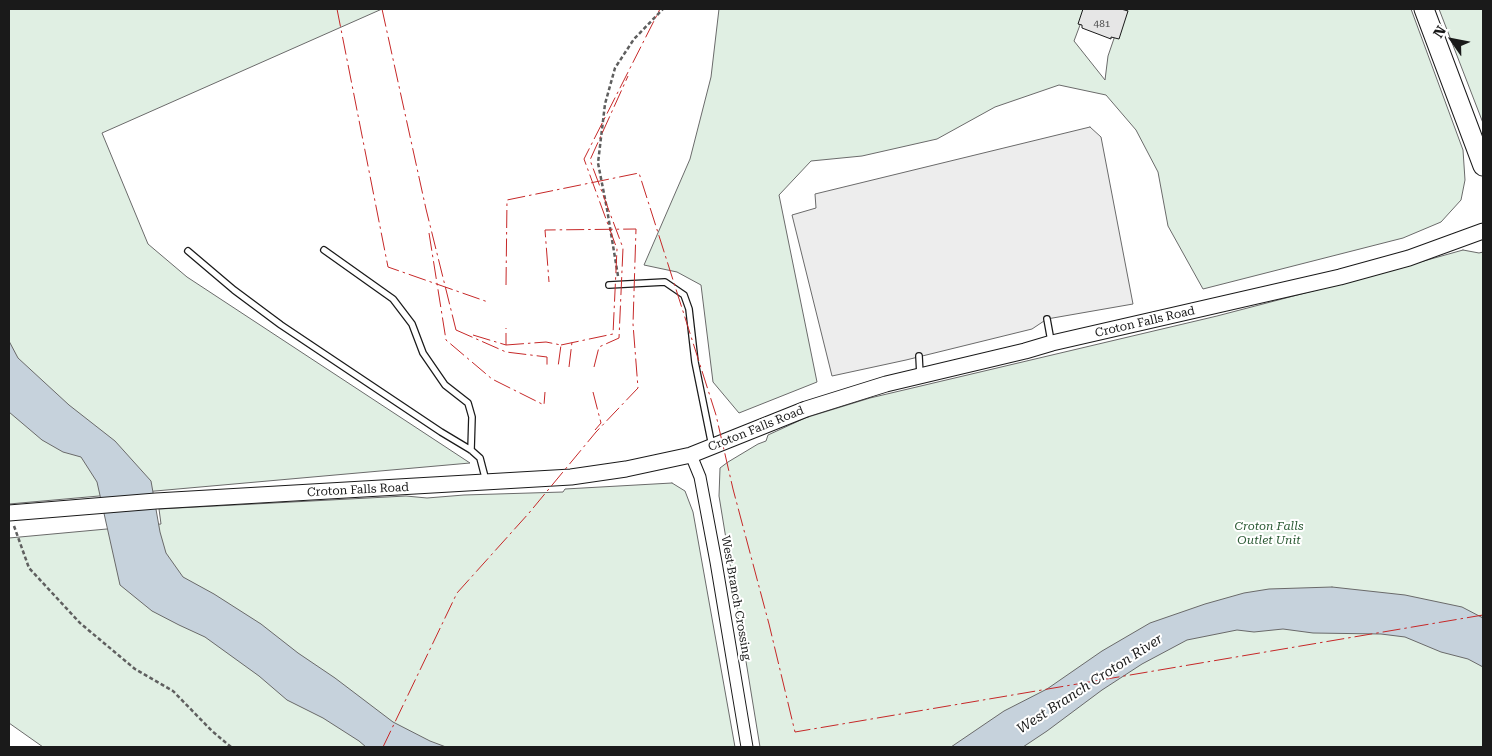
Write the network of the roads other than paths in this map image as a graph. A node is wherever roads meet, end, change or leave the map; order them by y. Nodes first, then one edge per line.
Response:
1 (1424, 9) edge
2 (1483, 166) edge
3 (1483, 232) edge
4 (324, 250) dead end
5 (188, 251) dead end
6 (609, 285) dead end
7 (1047, 319) dead end
8 (1052, 343) junction
9 (919, 356) dead end
10 (920, 375) junction
11 (712, 446) junction
12 (471, 450) junction
13 (690, 455) junction
14 (487, 482) junction
15 (9, 513) edge
16 (747, 747) edge

1 - 2 main road
3 - 8 street, Croton Falls Road
4 - 12 lane
5 - 12 lane
6 - 11 lane
7 - 8 lane
8 - 10 street, Croton Falls Road
9 - 10 lane
10 - 11 street, Croton Falls Road
11 - 13 street, Croton Falls Road
12 - 14 lane
13 - 14 street, Croton Falls Road
13 - 16 street, West Branch Crossing
14 - 15 street, Croton Falls Road

